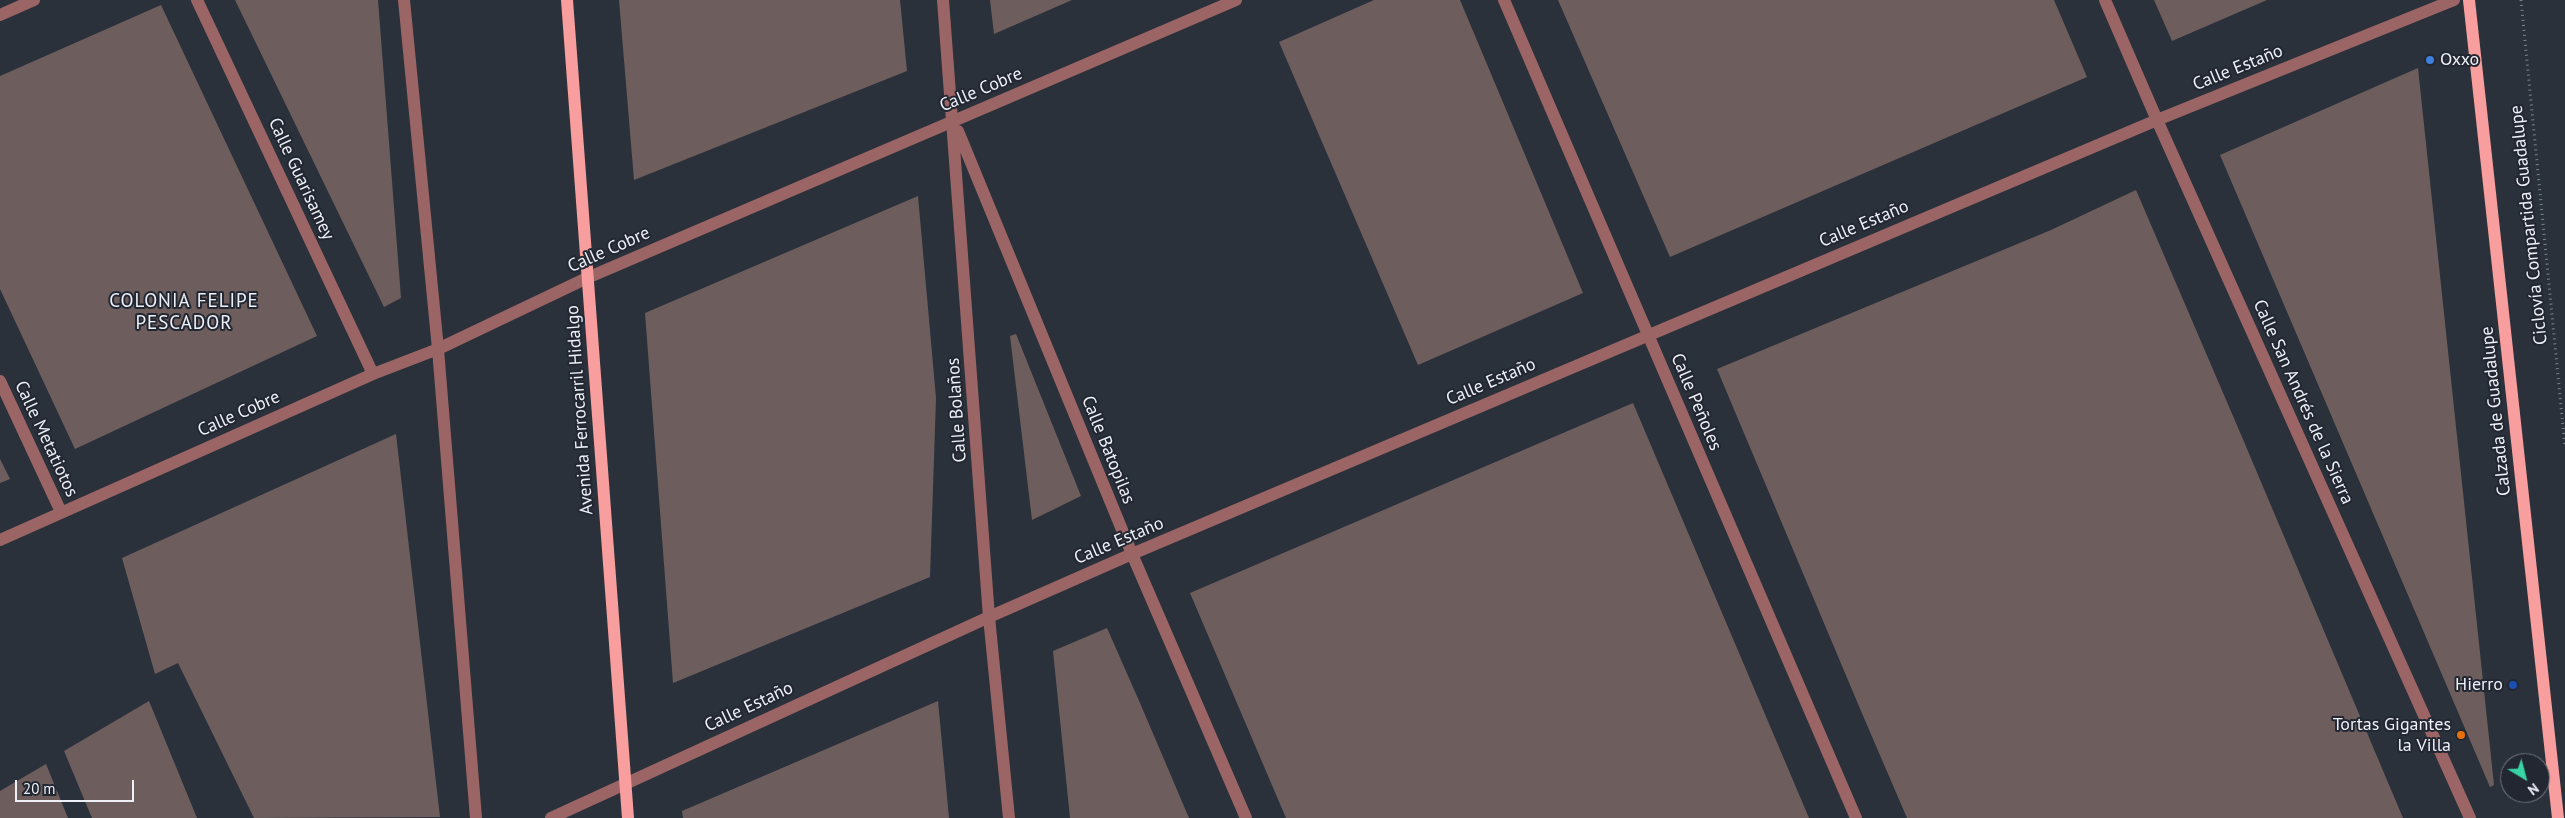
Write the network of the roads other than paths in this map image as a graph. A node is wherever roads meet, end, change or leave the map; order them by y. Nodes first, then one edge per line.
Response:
1 (34, 0) edge
2 (197, 0) edge
3 (404, 0) edge
4 (567, 0) edge
5 (943, 0) edge
6 (1236, 0) edge
7 (1504, 0) edge
8 (2105, 0) edge
9 (2454, 0) edge
10 (2469, 0) edge
11 (0, 14) edge
12 (2157, 120) junction
13 (954, 121) junction
14 (587, 278) junction
15 (1648, 335) junction
16 (438, 349) junction
17 (373, 374) junction
18 (0, 380) edge
19 (61, 512) junction
20 (0, 540) edge
21 (1132, 554) junction
22 (989, 616) junction
23 (626, 783) junction
24 (476, 818) edge
25 (551, 818) edge
26 (628, 818) edge
27 (1009, 818) edge
28 (1246, 818) edge
29 (1856, 818) edge
30 (2470, 818) edge
31 (2558, 818) edge

1 - 11 street
2 - 17 street, Calle Guarisamey
3 - 16 street
4 - 14 main road, Avenida Ferrocarril Hidalgo
5 - 13 street, Calle Bolaños
6 - 13 street, Calle Cobre
7 - 15 street, Calle Peñoles
8 - 12 street, Calle San Andrés de la Sierra
9 - 12 street, Calle Estaño
10 - 31 main road, Calzada de Guadalupe
12 - 15 street, Calle Estaño
12 - 30 street, Calle San Andrés de la Sierra
13 - 14 street, Calle Cobre
13 - 21 street, Calle Batopilas
13 - 22 street, Calle Bolaños
14 - 16 street, Calle Cobre
14 - 23 main road, Avenida Ferrocarril Hidalgo
15 - 21 street, Calle Estaño
15 - 29 street, Calle Peñoles
16 - 17 street, Calle Cobre
16 - 24 street
17 - 19 street, Calle Cobre
18 - 19 street, Calle Metatiotos
19 - 20 street, Calle Cobre
21 - 22 street, Calle Estaño
21 - 28 street, Calle Batopilas
22 - 23 street, Calle Estaño
22 - 27 street, Calle Bolaños
23 - 25 street, Calle Estaño
23 - 26 main road, Avenida Ferrocarril Hidalgo

